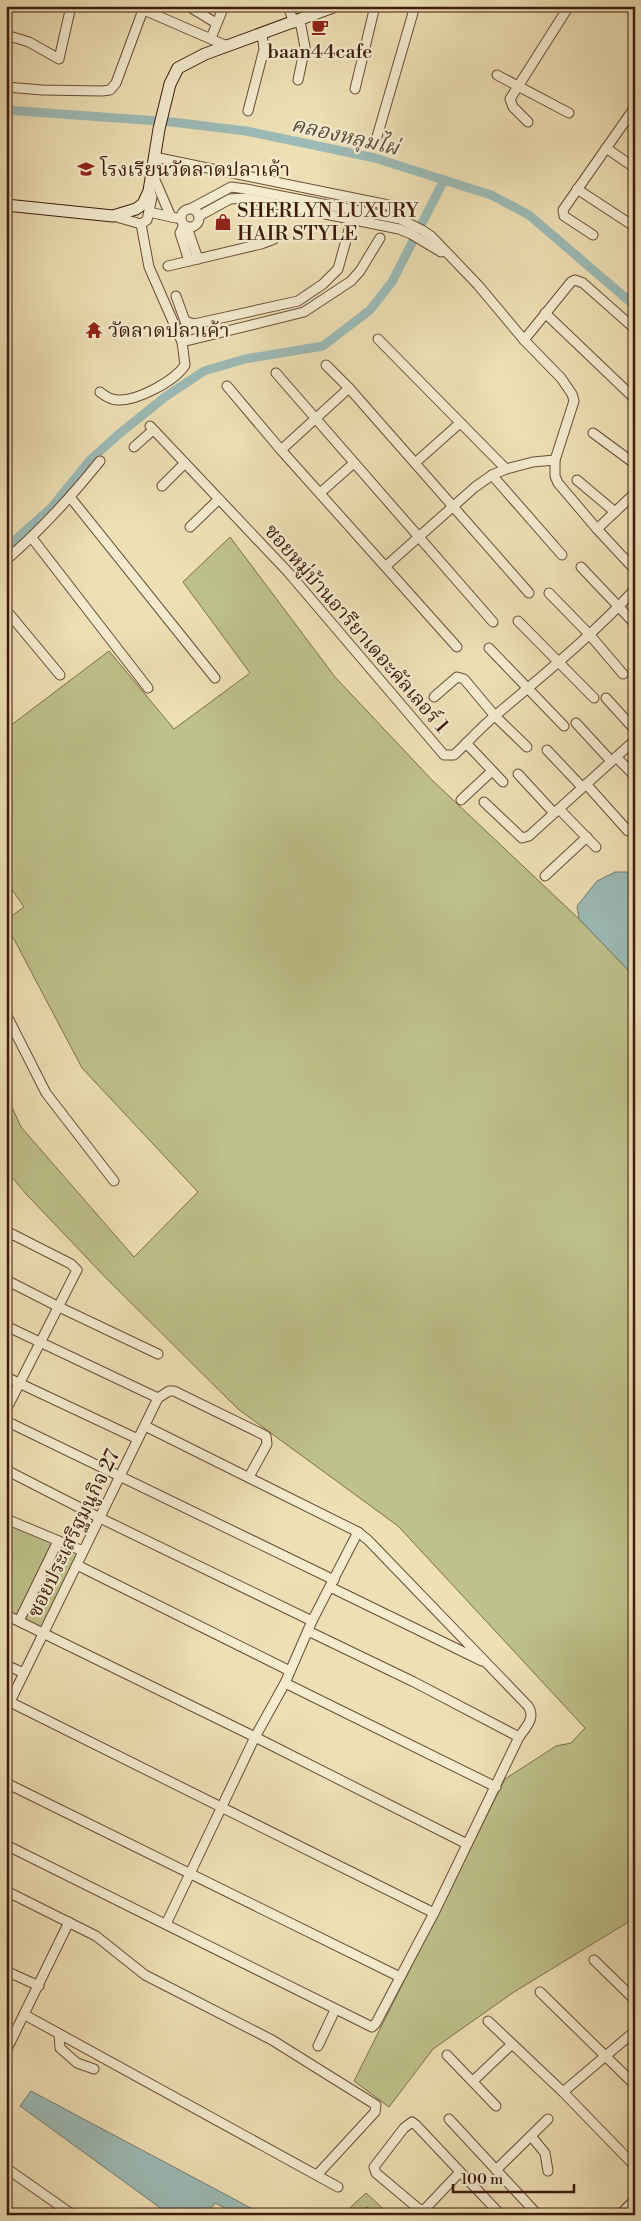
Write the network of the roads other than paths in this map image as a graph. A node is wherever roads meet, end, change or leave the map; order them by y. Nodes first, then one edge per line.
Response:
1 (71, 6) edge
2 (188, 6) edge
3 (224, 6) edge
4 (288, 6) edge
5 (336, 6) edge
6 (374, 6) edge
7 (415, 6) edge
8 (569, 6) edge
9 (139, 8) edge
10 (156, 11) edge
11 (297, 22) junction
12 (216, 23) junction
13 (262, 34) junction
14 (6, 35) edge
15 (211, 38) junction
16 (227, 46) junction
17 (497, 76) dead end
18 (298, 80) dead end
19 (6, 87) edge
20 (518, 88) junction
21 (355, 89) dead end
22 (634, 108) edge
23 (248, 111) dead end
24 (569, 113) dead end
25 (528, 122) dead end
26 (376, 140) dead end
27 (606, 148) junction
28 (154, 156) junction
29 (635, 168) edge
30 (152, 173) junction
31 (577, 188) junction
32 (149, 189) junction
33 (6, 206) edge
34 (398, 207) dead end
35 (192, 208) junction
36 (149, 212) junction
37 (113, 216) junction
38 (199, 216) junction
39 (171, 217) junction
40 (352, 219) junction
41 (184, 223) junction
42 (141, 224) junction
43 (406, 226) junction
44 (635, 227) edge
45 (593, 235) dead end
46 (380, 238) dead end
47 (274, 239) dead end
48 (193, 260) junction
49 (168, 266) dead end
50 (176, 296) dead end
51 (546, 313) junction
52 (635, 330) edge
53 (378, 339) dead end
54 (524, 340) junction
55 (182, 342) junction
56 (326, 365) dead end
57 (276, 373) dead end
58 (228, 386) dead end
59 (350, 388) junction
60 (100, 392) dead end
61 (635, 399) edge
62 (314, 418) junction
63 (460, 423) junction
64 (593, 433) dead end
65 (134, 447) dead end
66 (281, 450) junction
67 (555, 460) junction
68 (100, 461) dead end
69 (354, 462) junction
70 (185, 463) junction
71 (415, 464) junction
72 (635, 464) edge
73 (506, 468) junction
74 (492, 475) junction
75 (577, 480) dead end
76 (162, 486) dead end
77 (320, 493) junction
78 (635, 493) edge
79 (70, 497) junction
80 (219, 499) junction
81 (453, 506) junction
82 (615, 512) junction
83 (190, 527) dead end
84 (597, 529) junction
85 (419, 537) junction
86 (32, 538) junction
87 (562, 555) dead end
88 (6, 560) edge
89 (386, 566) junction
90 (581, 567) dead end
91 (635, 570) edge
92 (635, 589) edge
93 (549, 593) dead end
94 (529, 594) dead end
95 (619, 606) junction
96 (6, 610) edge
97 (518, 621) dead end
98 (493, 622) dead end
99 (635, 624) edge
100 (589, 634) junction
101 (456, 647) dead end
102 (489, 648) dead end
103 (559, 661) junction
104 (623, 674) dead end
105 (60, 675) dead end
106 (215, 678) dead end
107 (148, 688) dead end
108 (527, 689) junction
109 (434, 697) dead end
110 (594, 698) dead end
111 (606, 698) dead end
112 (495, 716) junction
113 (576, 723) dead end
114 (564, 726) dead end
115 (635, 730) edge
116 (635, 740) edge
117 (466, 743) junction
118 (527, 747) dead end
119 (547, 750) dead end
120 (614, 759) junction
121 (492, 771) junction
122 (518, 774) dead end
123 (635, 776) edge
124 (503, 782) dead end
125 (584, 786) junction
126 (462, 800) dead end
127 (484, 802) dead end
128 (556, 811) junction
129 (628, 831) dead end
130 (587, 837) junction
131 (596, 846) dead end
132 (545, 876) dead end
133 (6, 1014) edge
134 (114, 1181) dead end
135 (6, 1231) edge
136 (6, 1280) edge
137 (59, 1307) junction
138 (6, 1326) edge
139 (41, 1342) junction
140 (158, 1354) dead end
141 (6, 1377) edge
142 (20, 1384) junction
143 (158, 1398) junction
144 (6, 1410) edge
145 (6, 1421) edge
146 (144, 1426) junction
147 (138, 1439) junction
148 (6, 1470) edge
149 (120, 1476) junction
150 (249, 1477) junction
151 (100, 1518) junction
152 (6, 1519) edge
153 (358, 1532) junction
154 (58, 1541) junction
155 (83, 1551) junction
156 (77, 1565) junction
157 (332, 1584) junction
158 (6, 1615) edge
159 (19, 1621) junction
160 (312, 1621) junction
161 (308, 1631) junction
162 (43, 1634) junction
163 (487, 1663) junction
164 (6, 1665) edge
165 (290, 1671) junction
166 (24, 1673) junction
167 (285, 1683) junction
168 (8, 1706) edge
169 (255, 1736) junction
170 (519, 1737) junction
171 (6, 1783) edge
172 (496, 1787) junction
173 (222, 1807) junction
174 (467, 1844) junction
175 (6, 1845) edge
176 (190, 1874) junction
177 (6, 1891) edge
178 (434, 1913) junction
179 (69, 1922) junction
180 (166, 1924) junction
181 (594, 1960) dead end
182 (6, 1971) edge
183 (400, 1977) junction
184 (39, 1986) junction
185 (540, 1992) dead end
186 (635, 2000) edge
187 (336, 2010) junction
188 (25, 2015) junction
189 (488, 2021) dead end
190 (635, 2031) edge
191 (59, 2034) junction
192 (512, 2044) junction
193 (318, 2046) dead end
194 (6, 2051) edge
195 (446, 2055) dead end
196 (606, 2055) junction
197 (94, 2069) dead end
198 (473, 2081) junction
199 (635, 2085) edge
200 (563, 2092) junction
201 (496, 2106) dead end
202 (449, 2119) dead end
203 (548, 2119) dead end
204 (532, 2136) junction
205 (631, 2162) dead end
206 (6, 2168) edge
207 (496, 2170) junction
208 (548, 2171) dead end
209 (460, 2172) junction
210 (317, 2175) junction
211 (338, 2187) dead end
212 (635, 2201) edge
213 (73, 2215) edge
214 (501, 2215) edge
215 (538, 2215) edge
216 (621, 2215) edge

1 - 14 street
2 - 12 street
3 - 12 street
4 - 11 street
5 - 11 main road
6 - 21 street
7 - 26 street
8 - 20 street
9 - 10 street
9 - 19 street
10 - 15 street
11 - 13 main road
11 - 18 street
12 - 15 street
13 - 16 main road
13 - 23 street
15 - 16 street
16 - 28 main road
17 - 20 street
20 - 24 street
20 - 25 street
22 - 27 street
27 - 29 street
27 - 31 street
28 - 30 main road
28 - 34 street
30 - 32 main road
30 - 39 street
31 - 44 street
31 - 45 street
32 - 36 street
32 - 37 main road
33 - 37 main road
35 - 38 street
35 - 41 street
35 - 43 street
36 - 39 street
36 - 42 street
37 - 42 street
38 - 40 street
38 - 41 street
39 - 41 street
40 - 43 street
40 - 50 street
41 - 48 street
42 - 55 street
43 - 54 street
46 - 55 street
47 - 48 street
48 - 49 street
51 - 52 street
51 - 54 street
51 - 61 street
53 - 63 street
54 - 67 street
55 - 60 street
56 - 59 street
57 - 62 street
58 - 66 street
59 - 62 street
59 - 71 street
62 - 66 street
62 - 69 street
63 - 71 street
63 - 73 street
64 - 72 street
65 - 70 street, ซอยหมู่บ้านอารียาเดอะคัลเลอร์ 1
66 - 77 street
67 - 73 street
67 - 84 street
68 - 79 street
69 - 77 street
69 - 85 street
70 - 76 street
70 - 80 street, ซอยหมู่บ้านอารียาเดอะคัลเลอร์ 1
71 - 81 street
73 - 74 street
74 - 81 street
74 - 87 street
75 - 82 street
77 - 89 street
78 - 82 street
79 - 86 street
79 - 106 street
80 - 83 street
80 - 117 street, ซอยหมู่บ้านอารียาเดอะคัลเลอร์ 1
81 - 85 street
81 - 94 street
82 - 84 street
84 - 91 street
85 - 89 street
85 - 98 street
86 - 88 street
86 - 107 street
89 - 101 street
90 - 95 street
92 - 95 street, ซอยหมู่บ้านอารียาเดอะคัลเลอร์ 1
93 - 100 street
95 - 99 street
95 - 100 street, ซอยหมู่บ้านอารียาเดอะคัลเลอร์ 1
96 - 105 street
97 - 103 street
100 - 103 street, ซอยหมู่บ้านอารียาเดอะคัลเลอร์ 1
100 - 104 street
102 - 108 street
103 - 108 street, ซอยหมู่บ้านอารียาเดอะคัลเลอร์ 1
103 - 110 street
108 - 112 street, ซอยหมู่บ้านอารียาเดอะคัลเลอร์ 1
108 - 114 street
109 - 112 street
111 - 115 street
112 - 117 street, ซอยหมู่บ้านอารียาเดอะคัลเลอร์ 1
112 - 118 street
113 - 120 street
116 - 120 street
117 - 121 street
119 - 125 street
120 - 123 street
120 - 125 street
121 - 124 street
121 - 126 street
122 - 128 street
125 - 128 street
125 - 129 street
127 - 128 street
128 - 130 street
130 - 131 street
130 - 132 street
133 - 134 street
135 - 137 street
136 - 137 street
137 - 139 street
137 - 140 street
138 - 139 street
139 - 142 street
139 - 143 street
141 - 142 street
142 - 144 street
142 - 147 street
143 - 146 street, ซอยประเสริฐมนูกิจ 27
143 - 150 street
145 - 149 street
146 - 147 street, ซอยประเสริฐมนูกิจ 27
146 - 150 street
147 - 149 street, ซอยประเสริฐมนูกิจ 27
148 - 151 street
149 - 151 street, ซอยประเสริฐมนูกิจ 27
149 - 157 street
150 - 153 street
151 - 155 street, ซอยประเสริฐมนูกิจ 27
151 - 160 street
152 - 154 street
153 - 157 street
153 - 163 street
154 - 155 street
154 - 159 street
155 - 156 street, ซอยประเสริฐมนูกิจ 27
156 - 162 street, ซอยประเสริฐมนูกิจ 27
156 - 165 street
157 - 160 street
157 - 163 street
158 - 159 street
159 - 162 street
160 - 161 street
161 - 165 street
161 - 170 street
162 - 166 street, ซอยประเสริฐมนูกิจ 27
162 - 169 street
163 - 170 street
164 - 166 street
165 - 167 street
166 - 168 street, ซอยประเสริฐมนูกิจ 27
167 - 169 street
167 - 172 street
168 - 173 street
169 - 173 street
169 - 174 street
170 - 172 street
171 - 176 street
172 - 174 street
173 - 176 street
173 - 178 street
174 - 178 street
175 - 180 street
176 - 180 street
176 - 183 street
177 - 179 street
178 - 183 street
179 - 184 street
179 - 210 street
180 - 187 street
181 - 186 street
182 - 184 street
183 - 187 street
184 - 188 street
185 - 196 street
187 - 193 street
188 - 191 street
188 - 194 street
189 - 192 street
190 - 196 street
191 - 197 street
191 - 210 street
192 - 198 street
192 - 200 street
195 - 198 street
196 - 199 street
196 - 200 street
198 - 201 street
200 - 205 street
202 - 207 street
203 - 204 street
204 - 207 street
204 - 208 street
206 - 213 street
207 - 215 street
209 - 209 street
209 - 214 street
210 - 211 street
212 - 216 main road

